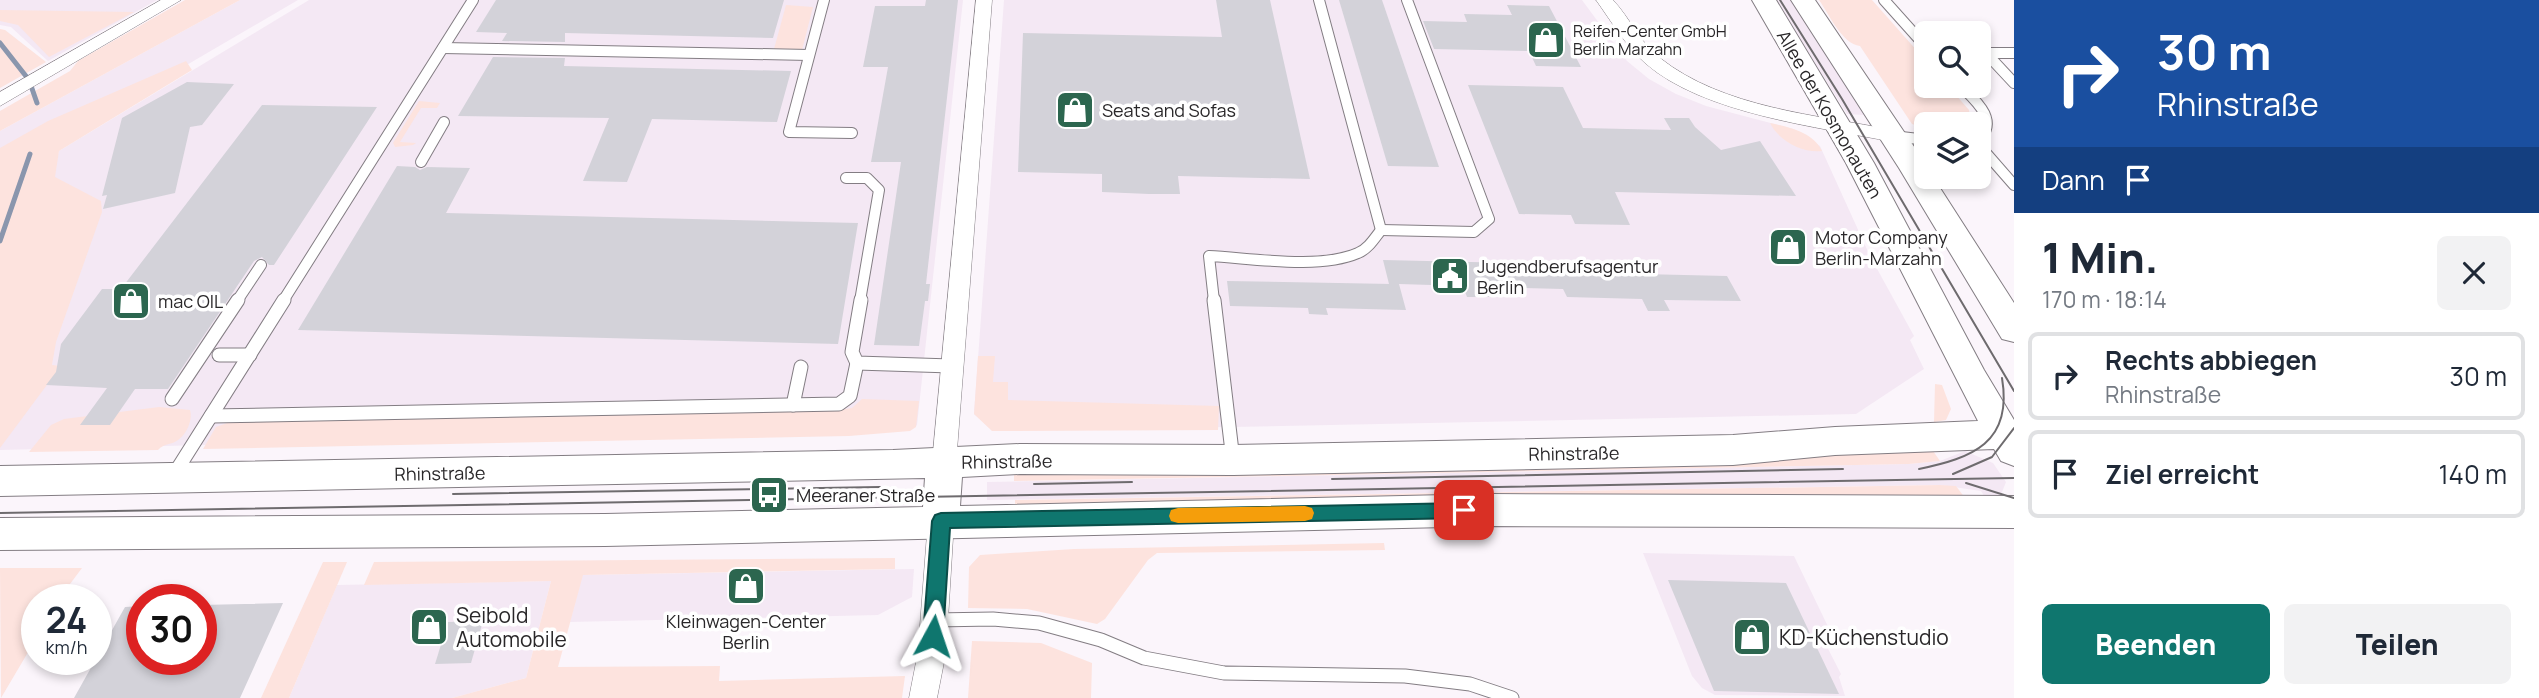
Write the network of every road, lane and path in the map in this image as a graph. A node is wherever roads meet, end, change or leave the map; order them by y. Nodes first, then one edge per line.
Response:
1 (173, 0) edge
2 (473, 0) edge
3 (824, 0) edge
4 (984, 0) edge
5 (1319, 0) edge
6 (1407, 0) edge
7 (1604, 0) edge
8 (1764, 0) edge
9 (1803, 0) edge
10 (1884, 0) edge
11 (1914, 33) edge
12 (443, 48) junction
13 (2014, 53) edge
14 (809, 55) junction
15 (64, 63) joint
16 (2014, 83) edge
17 (1972, 98) edge
18 (0, 100) edge
19 (1984, 112) edge
20 (444, 122) dead end
21 (1838, 124) junction
22 (852, 133) dead end
23 (1893, 136) junction
24 (1914, 138) edge
25 (1991, 157) edge
26 (421, 162) dead end
27 (846, 178) dead end
28 (2014, 185) edge
29 (1381, 230) junction
30 (261, 265) dead end
31 (2014, 330) edge
32 (219, 355) dead end
33 (250, 355) junction
34 (857, 363) junction
35 (951, 366) junction
36 (800, 367) dead end
37 (172, 398) dead end
38 (793, 405) junction
39 (211, 416) junction
40 (2010, 440) edge
41 (1233, 460) junction
42 (944, 463) junction
43 (173, 477) junction
44 (0, 481) edge
45 (2014, 512) edge
46 (941, 521) junction
47 (0, 534) edge
48 (935, 620) junction
49 (923, 698) edge
50 (1512, 698) edge

1 - 15 street
2 - 12 lane
3 - 14 lane
4 - 35 street
5 - 29 lane
6 - 29 lane
7 - 21 street
8 - 21 main road, Allee der Kosmonauten
9 - 23 main road, Allee der Kosmonauten
10 - 11 lane
12 - 14 lane
12 - 33 lane
13 - 16 lane
14 - 22 lane
15 - 18 street
17 - 19 lane
20 - 26 lane
21 - 23 street
21 - 40 main road, Allee der Kosmonauten
23 - 24 lane
23 - 31 main road, Allee der Kosmonauten
25 - 28 lane
27 - 34 lane
29 - 41 lane
30 - 37 lane
32 - 33 lane
33 - 39 lane
34 - 35 lane
34 - 38 lane
35 - 42 street
36 - 38 lane
38 - 39 lane
39 - 43 lane
40 - 41 main road, Rhinstraße
41 - 42 main road, Rhinstraße
42 - 43 main road, Rhinstraße
42 - 46 main road
43 - 44 main road, Rhinstraße
45 - 46 main road
46 - 47 main road
46 - 48 street
48 - 49 street
48 - 50 lane

